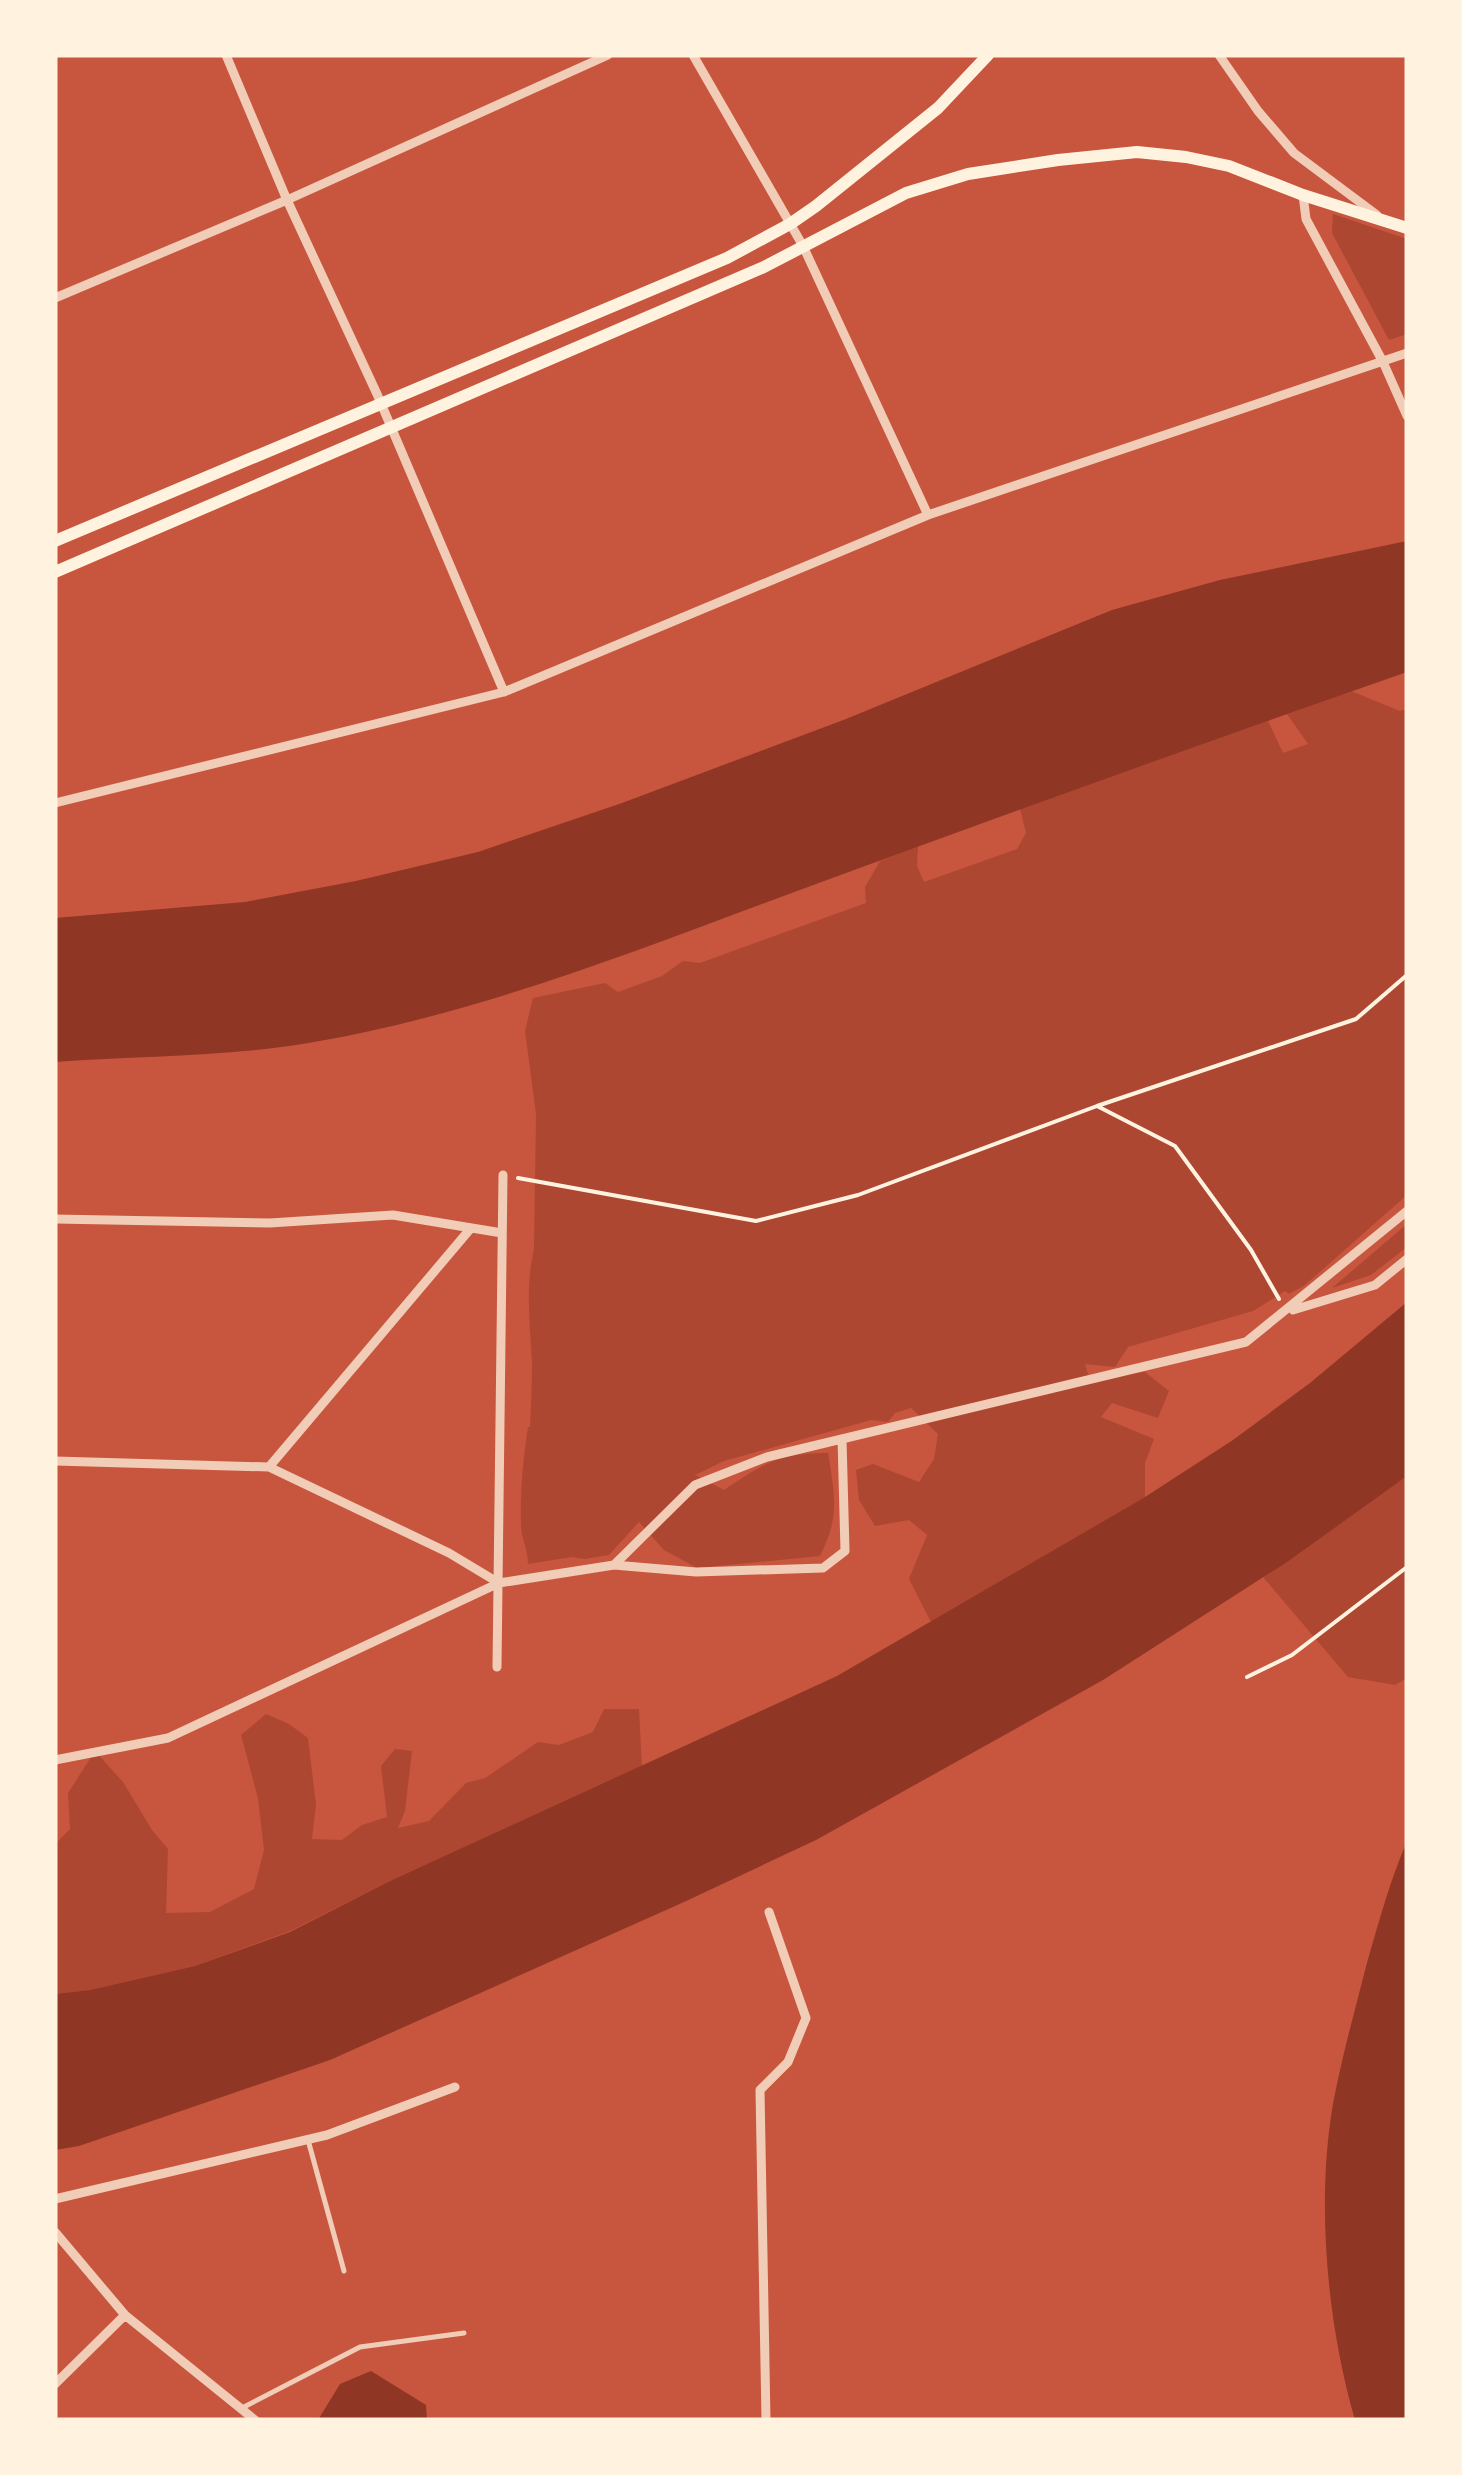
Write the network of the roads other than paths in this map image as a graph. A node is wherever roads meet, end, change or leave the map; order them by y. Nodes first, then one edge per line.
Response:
1 (226, 55) edge
2 (608, 55) edge
3 (692, 55) edge
4 (988, 55) edge
5 (1219, 55) edge
6 (1303, 195) junction
7 (288, 200) junction
8 (1382, 219) junction
9 (790, 224) junction
10 (1407, 228) edge
11 (802, 246) junction
12 (55, 298) edge
13 (1407, 353) edge
14 (1383, 362) junction
15 (380, 403) junction
16 (1407, 416) edge
17 (390, 428) junction
18 (928, 515) junction
19 (55, 540) edge
20 (55, 572) edge
21 (504, 692) junction
22 (55, 803) edge
23 (503, 1175) road end
24 (1407, 1212) edge
25 (55, 1218) edge
26 (471, 1228) junction
27 (502, 1233) junction
28 (1407, 1258) edge
29 (1286, 1312) junction
30 (842, 1439) junction
31 (55, 1460) edge
32 (270, 1468) junction
33 (614, 1565) junction
34 (499, 1583) junction
35 (497, 1668) dead end
36 (55, 1760) edge
37 (768, 1912) dead end
38 (454, 2086) dead end
39 (308, 2140) junction
40 (55, 2200) edge
41 (55, 2232) edge
42 (344, 2271) dead end
43 (125, 2315) junction
44 (464, 2333) dead end
45 (55, 2384) edge
46 (241, 2408) junction
47 (254, 2420) edge
48 (766, 2420) edge

1 - 7 street
2 - 7 street
3 - 9 street
4 - 9 main road
5 - 8 street
6 - 8 main road
6 - 11 main road
6 - 14 street
7 - 12 street
7 - 15 street
8 - 10 main road
9 - 11 street
9 - 15 main road
11 - 17 main road
11 - 18 street
13 - 14 street
14 - 16 street
14 - 18 street
15 - 17 street
15 - 19 main road
17 - 20 main road
17 - 21 street
18 - 21 street
21 - 22 street
23 - 27 street
24 - 29 street
25 - 26 street
26 - 27 street
26 - 32 street
27 - 34 street
28 - 29 street
29 - 30 street
30 - 33 street
30 - 33 street
31 - 32 street
32 - 34 street
33 - 34 street
34 - 35 street
34 - 36 street
37 - 48 street
38 - 39 street
39 - 40 street
39 - 42 lane
41 - 43 street
43 - 45 street
43 - 46 street
44 - 46 lane
46 - 47 street

